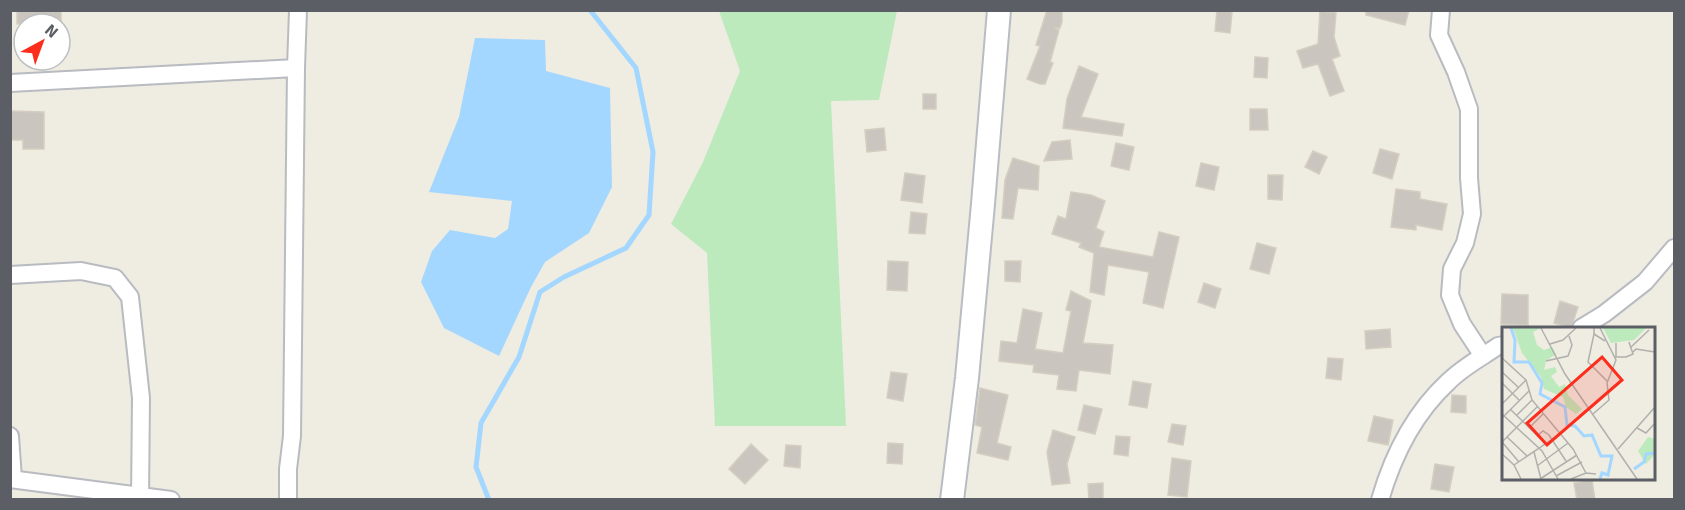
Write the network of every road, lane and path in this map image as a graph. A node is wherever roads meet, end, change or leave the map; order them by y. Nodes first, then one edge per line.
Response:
1 (298, 10) edge
2 (999, 10) edge
3 (1441, 10) edge
4 (296, 68) junction
5 (10, 83) edge
6 (1674, 248) edge
7 (10, 275) edge
8 (1583, 327) edge
9 (1502, 345) edge
10 (1483, 356) junction
11 (10, 436) edge
12 (12, 479) edge
13 (140, 498) edge
14 (171, 500) edge
15 (288, 500) edge
16 (952, 500) edge
17 (1380, 500) edge

1 - 4 street
2 - 16 main road
3 - 10 street
4 - 5 street
4 - 15 street
6 - 8 street
7 - 13 street
9 - 10 street
10 - 17 street
11 - 12 street
12 - 13 street
13 - 14 street

